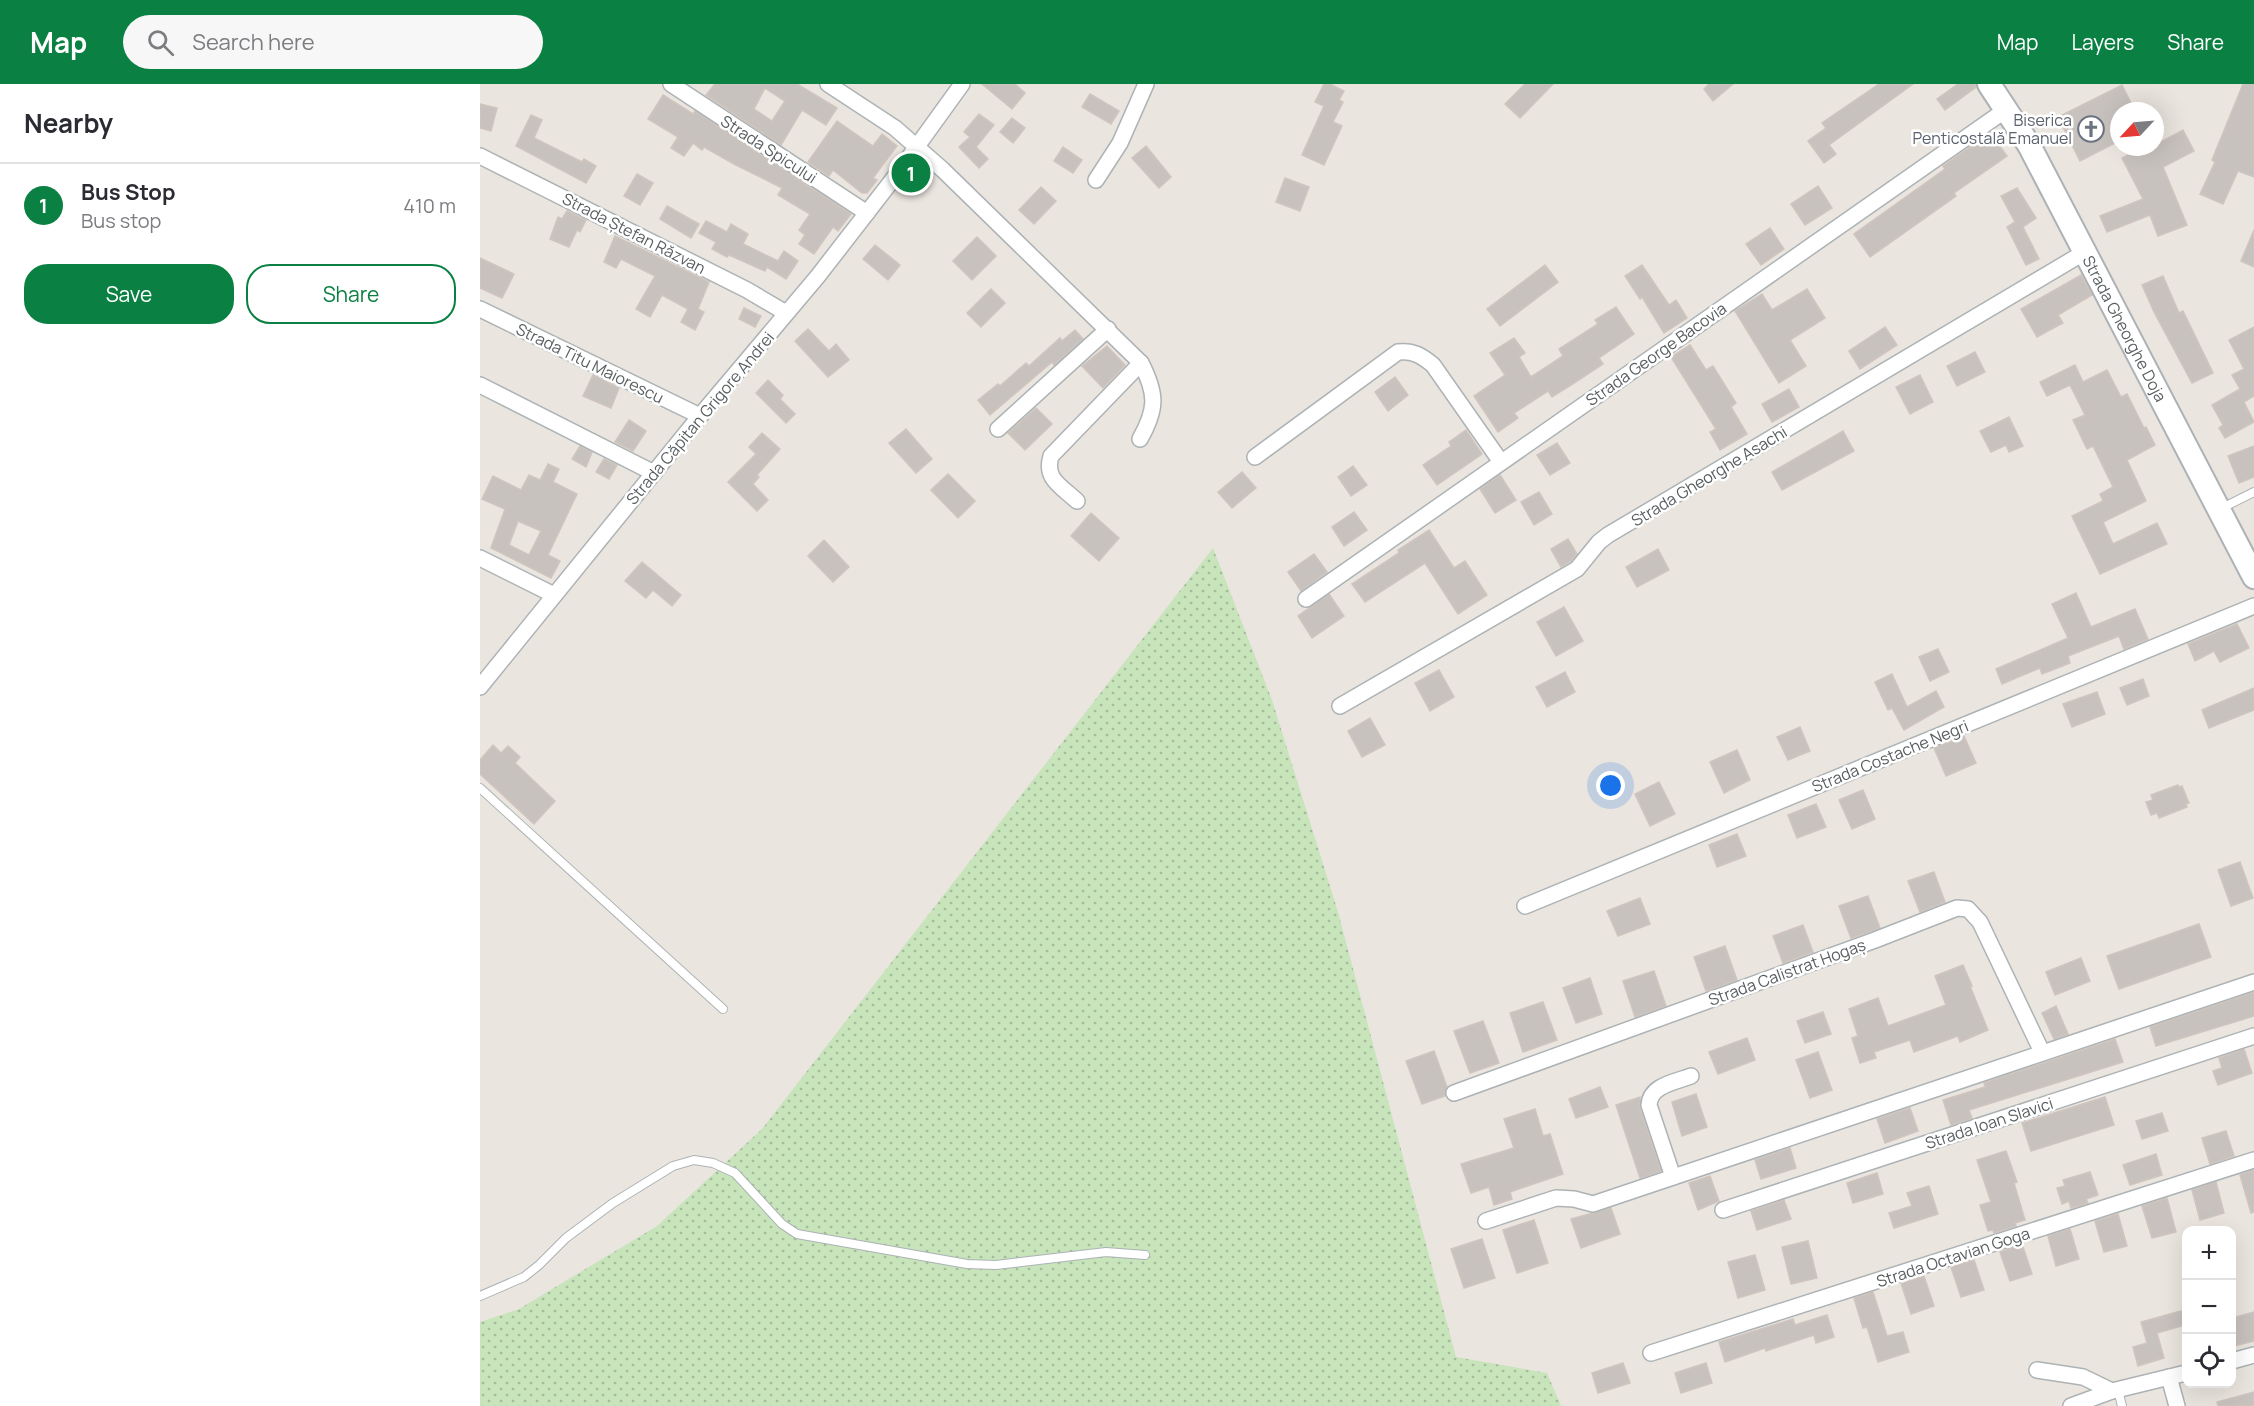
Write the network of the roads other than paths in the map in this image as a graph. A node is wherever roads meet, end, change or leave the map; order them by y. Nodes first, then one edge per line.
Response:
1 (671, 84) edge
2 (828, 84) edge
3 (962, 84) edge
4 (1146, 84) edge
5 (1989, 84) edge
6 (2007, 109) junction
7 (917, 147) junction
8 (480, 156) edge
9 (1096, 180) dead end
10 (867, 213) junction
11 (2085, 252) junction
12 (480, 309) edge
13 (786, 314) junction
14 (1108, 329) junction
15 (1142, 363) junction
16 (480, 385) edge
17 (700, 416) junction
18 (998, 429) dead end
19 (1140, 439) dead end
20 (1255, 457) dead end
21 (1501, 462) junction
22 (654, 473) junction
23 (2254, 492) edge
24 (1077, 501) dead end
25 (2219, 510) junction
26 (480, 558) edge
27 (2254, 577) edge
28 (554, 595) junction
29 (1306, 599) dead end
30 (2254, 606) edge
31 (480, 687) edge
32 (1340, 706) dead end
33 (480, 788) edge
34 (1525, 906) dead end
35 (2254, 982) edge
36 (723, 1009) dead end
37 (2254, 1036) edge
38 (2042, 1052) junction
39 (1691, 1076) dead end
40 (1454, 1093) dead end
41 (2254, 1160) edge
42 (1673, 1177) junction
43 (1723, 1210) dead end
44 (1486, 1221) dead end
45 (1145, 1256) dead end
46 (480, 1296) edge
47 (1651, 1353) dead end
48 (2254, 1355) edge
49 (2236, 1360) edge
50 (2037, 1370) dead end
51 (2182, 1374) edge
52 (2169, 1377) junction
53 (2115, 1391) junction
54 (2071, 1406) edge
55 (2122, 1406) edge
56 (2177, 1406) edge

1 - 10 street, Strada Spicului
2 - 7 street
3 - 7 street, Strada Căpitan Grigore Andrei
4 - 9 street
5 - 6 street, Strada Gheorghe Doja
6 - 11 street, Strada Gheorghe Doja
6 - 21 street, Strada George Bacovia
7 - 10 street, Strada Căpitan Grigore Andrei
7 - 14 street
8 - 13 street, Strada Ștefan Răzvan
10 - 13 street, Strada Căpitan Grigore Andrei
11 - 25 street, Strada Gheorghe Doja
11 - 32 street, Strada Gheorghe Asachi
12 - 17 street, Strada Titu Maiorescu
13 - 17 street, Strada Căpitan Grigore Andrei
14 - 15 street
14 - 18 street
15 - 19 street
15 - 24 street
16 - 22 street
17 - 22 street, Strada Căpitan Grigore Andrei
20 - 21 street
21 - 29 street, Strada George Bacovia
22 - 28 street, Strada Căpitan Grigore Andrei
23 - 25 lane
25 - 27 street, Strada Gheorghe Doja
26 - 28 street
28 - 31 street, Strada Căpitan Grigore Andrei
30 - 34 street, Strada Costache Negri
33 - 36 lane
35 - 38 street
37 - 43 street, Strada Ioan Slavici
38 - 40 street, Strada Calistrat Hogaș
38 - 42 street
39 - 42 street
41 - 47 street, Strada Octavian Goga
42 - 44 street
45 - 46 lane
48 - 49 street
50 - 53 street
51 - 52 street
52 - 53 street
52 - 56 street
53 - 54 street
53 - 55 lane

